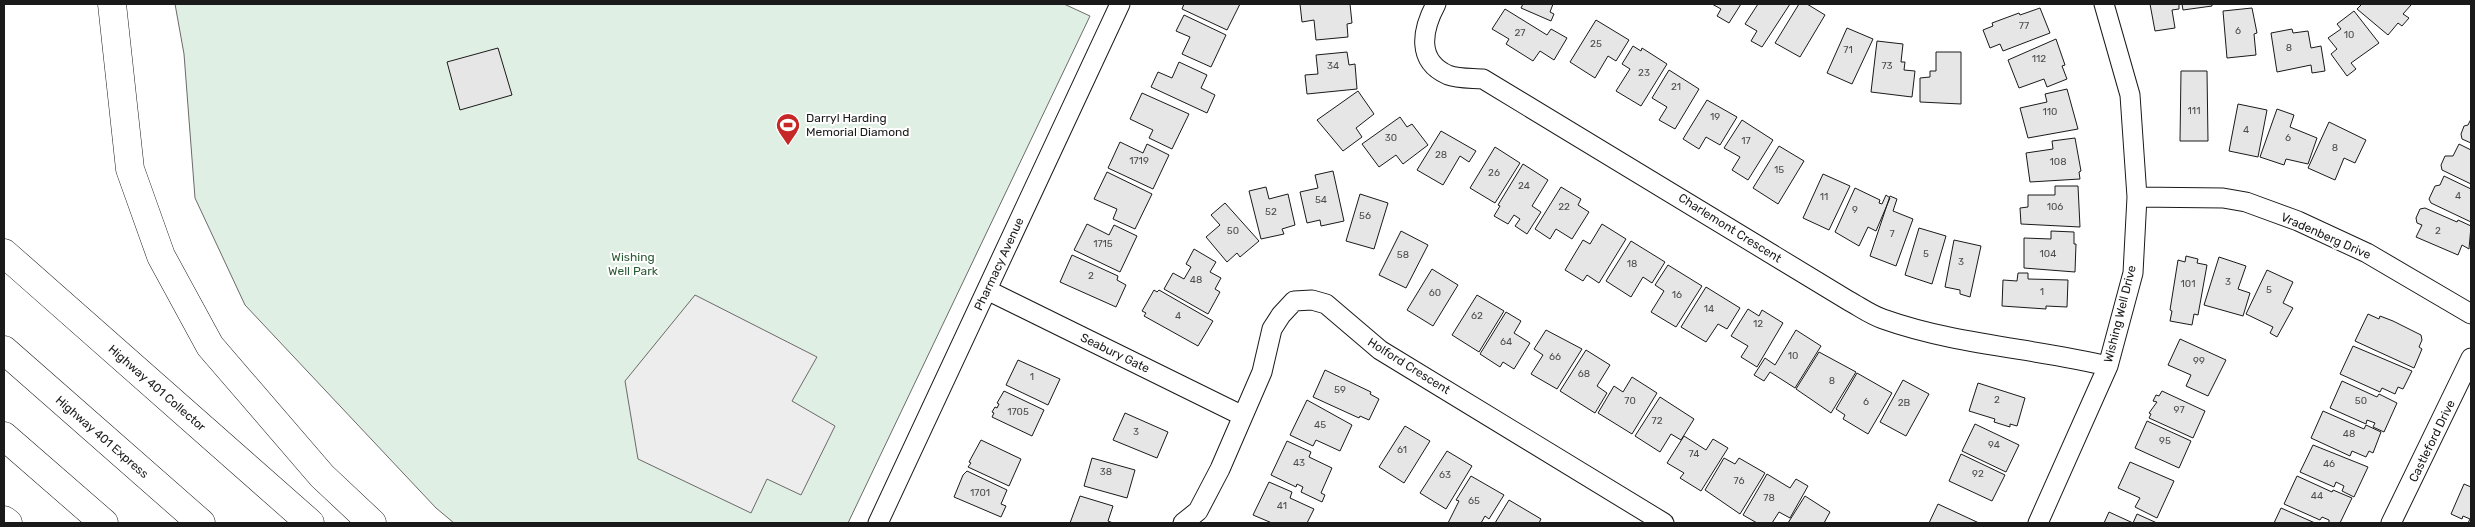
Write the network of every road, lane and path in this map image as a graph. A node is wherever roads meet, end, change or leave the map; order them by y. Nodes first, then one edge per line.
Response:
1 (112, 4) edge
2 (1120, 4) edge
3 (1436, 4) edge
4 (2104, 4) edge
5 (2137, 197) junction
6 (4, 253) edge
7 (987, 290) junction
8 (2471, 314) edge
9 (4, 350) edge
10 (2471, 358) edge
11 (2108, 366) junction
12 (1243, 416) junction
13 (4, 436) edge
14 (104, 523) edge
15 (201, 523) edge
16 (310, 523) edge
17 (372, 523) edge
18 (878, 523) edge
19 (1183, 523) edge
20 (1664, 523) edge
21 (2038, 523) edge
22 (2391, 523) edge

1 - 17 highway
2 - 7 street, Pharmacy Avenue
3 - 11 street, Charlemont Crescent
4 - 5 street, Wishing Well Drive
5 - 8 street, Vradenberg Drive
5 - 11 street, Wishing Well Drive
6 - 16 highway, Highway 401 Collector
7 - 12 street, Seabury Gate
7 - 18 street, Pharmacy Avenue
9 - 15 highway, Highway 401 Express
10 - 22 street, Castleford Drive
11 - 21 street, Wishing Well Drive
12 - 19 street, Holford Crescent
12 - 20 street, Holford Crescent
13 - 14 highway

